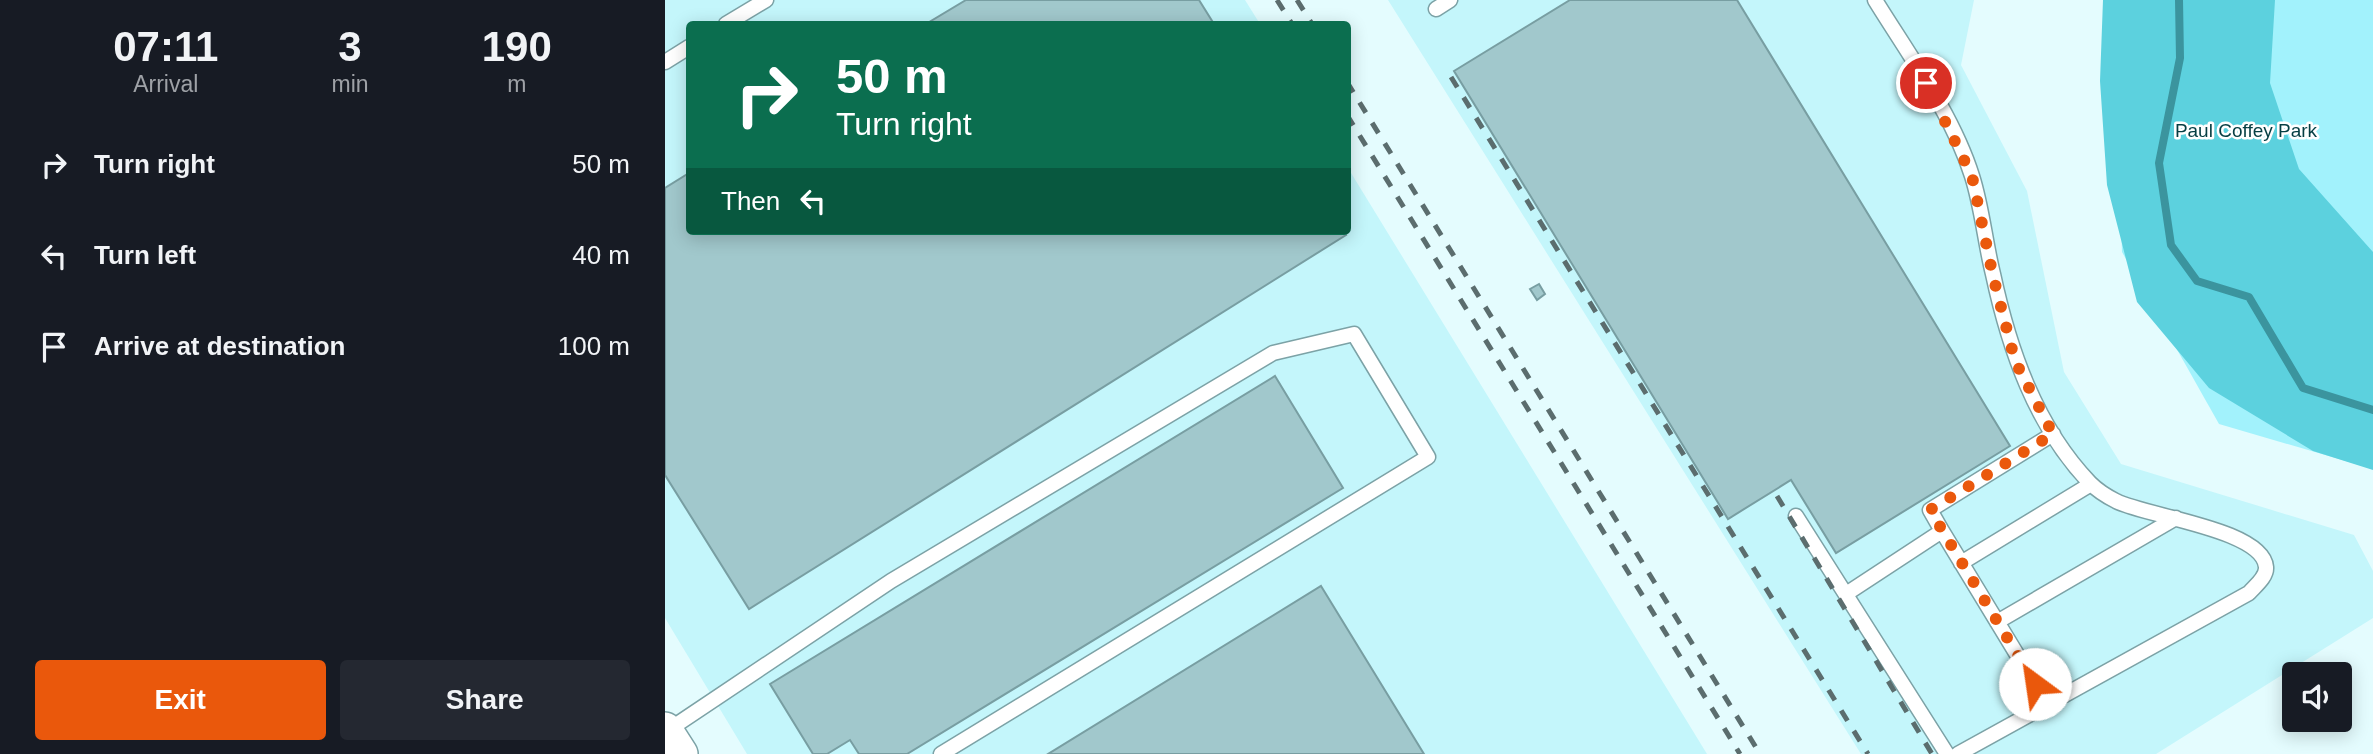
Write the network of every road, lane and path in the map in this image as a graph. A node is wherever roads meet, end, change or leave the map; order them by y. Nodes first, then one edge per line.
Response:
1 (766, 0) edge
2 (1450, 0) edge
3 (1875, 0) edge
4 (1436, 9) dead end
5 (731, 21) edge
6 (686, 49) edge
7 (665, 62) edge
8 (2053, 434) junction
9 (2091, 484) junction
10 (1796, 516) dead end
11 (2176, 518) junction
12 (1942, 531) junction
13 (1961, 563) junction
14 (1846, 594) junction
15 (1997, 622) junction
16 (2047, 705) junction
17 (671, 738) edge
18 (941, 754) edge
19 (1947, 754) edge
20 (1958, 754) edge

1 - 5 lane
2 - 4 lane
3 - 8 lane
6 - 7 lane
8 - 9 lane
8 - 12 lane
9 - 11 lane
9 - 13 lane
10 - 14 lane
11 - 15 lane
11 - 16 lane
12 - 13 lane
12 - 14 lane
13 - 15 lane
14 - 19 lane
15 - 16 lane
16 - 20 lane
17 - 18 lane

